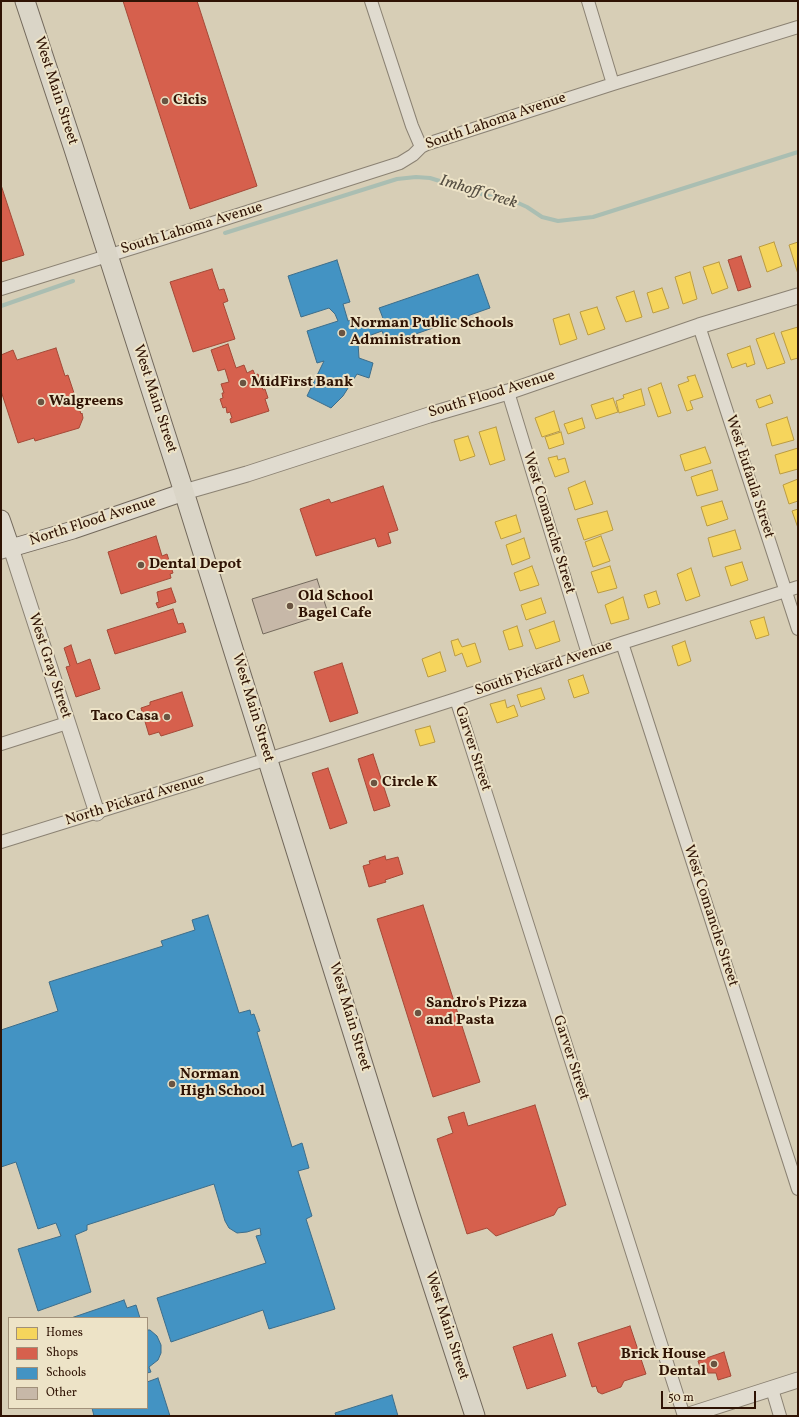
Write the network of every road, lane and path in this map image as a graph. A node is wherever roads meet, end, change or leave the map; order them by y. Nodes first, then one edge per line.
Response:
1 (25, 1) edge
2 (371, 1) edge
3 (588, 1) edge
4 (798, 27) edge
5 (613, 84) junction
6 (421, 147) junction
7 (108, 256) junction
8 (1, 289) edge
9 (798, 296) edge
10 (699, 326) junction
11 (508, 392) junction
12 (184, 492) junction
13 (1, 520) edge
14 (6, 549) edge
15 (798, 587) edge
16 (786, 591) junction
17 (798, 629) edge
18 (622, 643) junction
19 (588, 654) junction
20 (456, 699) junction
21 (67, 723) junction
22 (1, 744) edge
23 (268, 759) junction
24 (97, 813) junction
25 (1, 842) edge
26 (798, 1189) edge
27 (798, 1380) edge
28 (772, 1389) junction
29 (475, 1416) edge
30 (685, 1416) edge
31 (780, 1416) edge

1 - 7 main road, West Main Street
2 - 6 street
3 - 5 street
4 - 5 street, South Lahoma Avenue
5 - 6 street, South Lahoma Avenue
6 - 7 street, South Lahoma Avenue
7 - 8 street, South Lahoma Avenue
7 - 12 main road, West Main Street
9 - 10 street, South Flood Avenue
10 - 11 street, South Flood Avenue
10 - 16 street, West Eufaula Street
11 - 12 street, South Flood Avenue
11 - 19 street, West Comanche Street
12 - 14 main road, North Flood Avenue
12 - 23 main road, West Main Street
13 - 14 main road, West Gray Street
14 - 21 street, West Gray Street
15 - 16 street, South Pickard Avenue
16 - 17 street, West Eufaula Street
16 - 18 street, South Pickard Avenue
18 - 19 street, South Pickard Avenue
18 - 26 street, West Comanche Street
19 - 20 street, South Pickard Avenue
20 - 23 street, South Pickard Avenue
20 - 30 street, Garver Street
21 - 22 street
21 - 24 street, West Gray Street
23 - 24 street, North Pickard Avenue
23 - 29 main road, West Main Street
24 - 25 street, North Pickard Avenue
27 - 28 street
28 - 30 street
28 - 31 street

